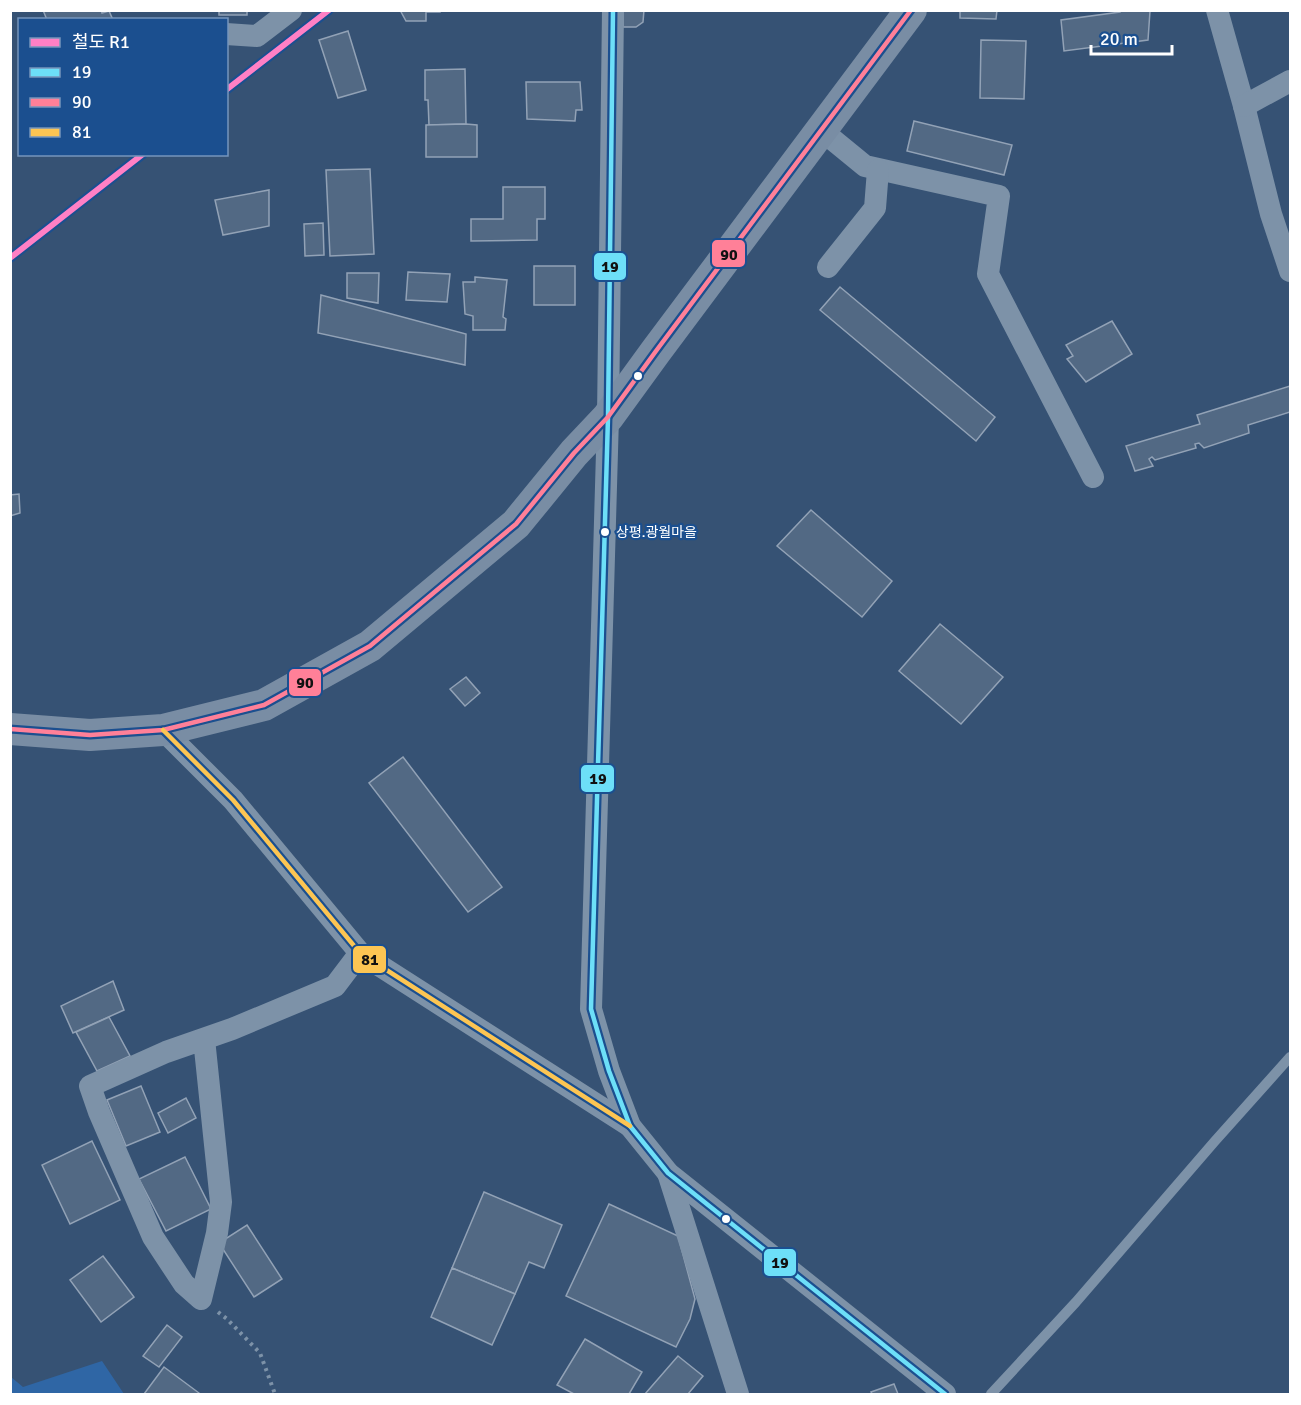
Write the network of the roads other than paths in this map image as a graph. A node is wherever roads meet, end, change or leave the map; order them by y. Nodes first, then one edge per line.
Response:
1 (291, 10) edge
2 (613, 10) edge
3 (911, 10) edge
4 (1218, 11) edge
5 (228, 34) edge
6 (1290, 81) edge
7 (1244, 106) junction
8 (821, 130) junction
9 (878, 170) junction
10 (1281, 212) edge
11 (828, 267) dead end
12 (1290, 271) edge
13 (608, 417) junction
14 (1093, 477) dead end
15 (10, 729) edge
16 (163, 730) junction
17 (360, 953) junction
18 (204, 1039) junction
19 (1290, 1057) edge
20 (630, 1126) junction
21 (668, 1173) junction
22 (738, 1395) edge
23 (945, 1395) edge
24 (992, 1395) edge

1 - 5 street
2 - 13 street
3 - 8 main road
4 - 7 street
6 - 7 street
7 - 10 street
8 - 9 street
8 - 13 main road
9 - 11 street
9 - 14 street
10 - 12 street
13 - 16 main road
13 - 20 street
15 - 16 main road
16 - 17 street
17 - 18 street
17 - 20 street
18 - 18 street
19 - 24 lane
20 - 21 street
21 - 22 street
21 - 23 street

